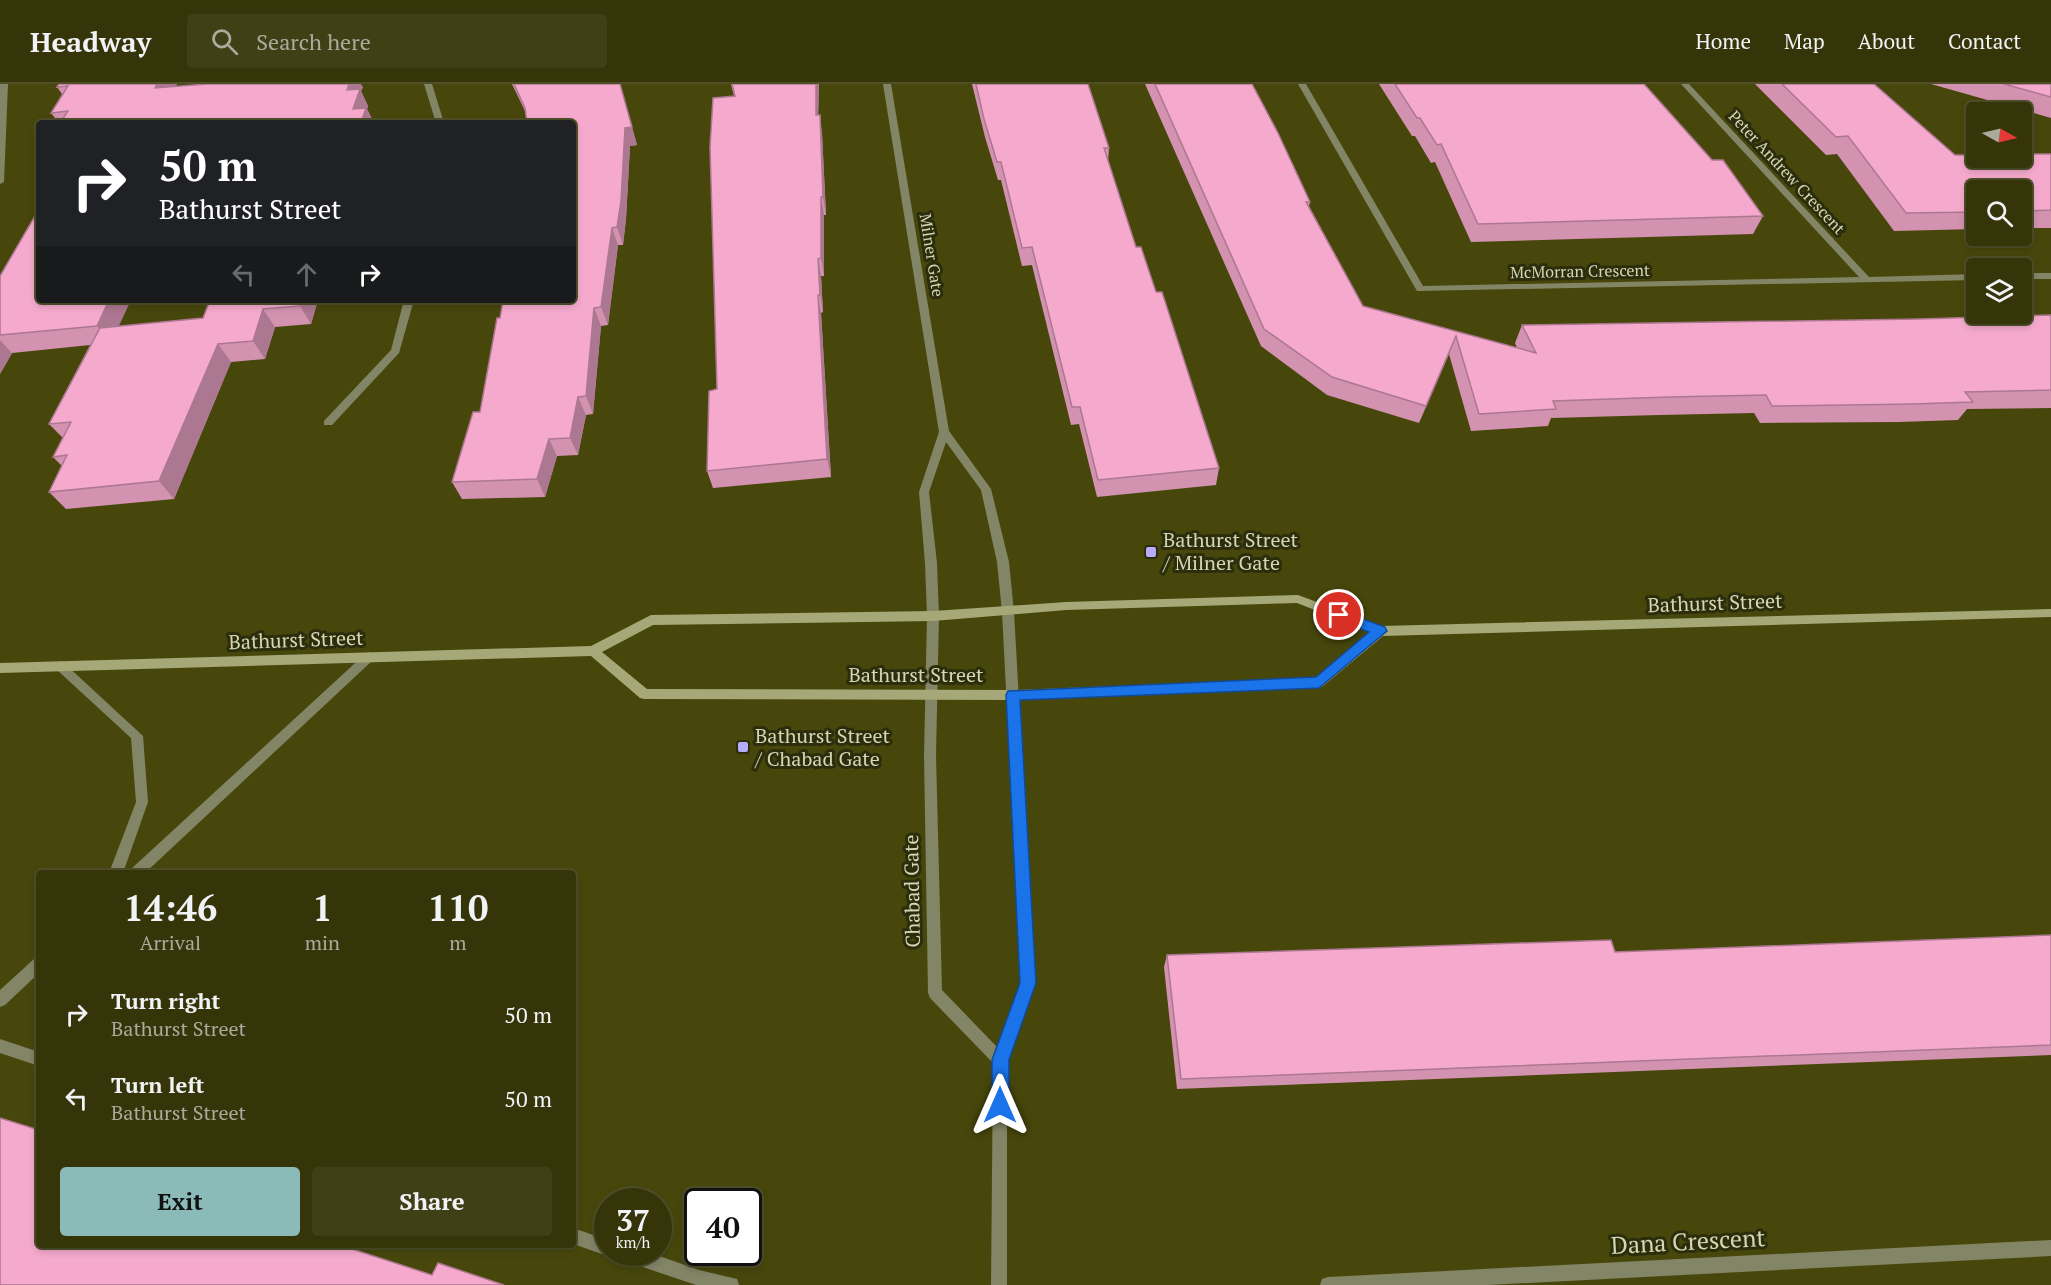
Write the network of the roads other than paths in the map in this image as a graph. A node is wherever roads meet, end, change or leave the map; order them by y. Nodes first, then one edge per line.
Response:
1 (4, 84) edge
2 (428, 84) edge
3 (887, 84) edge
4 (1302, 84) edge
5 (1685, 84) edge
6 (439, 120) edge
7 (0, 182) edge
8 (2032, 276) edge
9 (2051, 276) edge
10 (1966, 277) edge
11 (1867, 280) junction
12 (408, 303) edge
13 (328, 423) dead end
14 (944, 432) junction
15 (1008, 612) junction
16 (2051, 614) edge
17 (933, 616) junction
18 (1380, 631) junction
19 (593, 651) junction
20 (369, 657) junction
21 (60, 666) junction
22 (0, 668) edge
23 (932, 694) junction
24 (1013, 695) junction
25 (117, 870) edge
26 (139, 870) edge
27 (36, 967) edge
28 (0, 1000) edge
29 (0, 1046) edge
30 (36, 1058) edge
31 (1000, 1060) junction
32 (576, 1237) edge
33 (594, 1243) edge
34 (2051, 1248) edge
35 (663, 1266) edge
36 (731, 1285) edge
37 (999, 1285) edge
38 (1328, 1285) edge

1 - 7 street
2 - 6 street
3 - 14 street, Milner Gate
4 - 11 street, McMorran Crescent
5 - 11 street, Peter Andrew Crescent
8 - 9 street
10 - 11 street, McMorran Crescent
12 - 13 street
14 - 15 street, Milner Gate
14 - 17 street, Milner Gate
15 - 17 main road, Bathurst Street
15 - 18 main road, Bathurst Street
15 - 24 street, Milner Gate
16 - 18 main road, Bathurst Street
17 - 19 main road, Bathurst Street
17 - 23 street, Chabad Gate
18 - 24 main road, Bathurst Street
19 - 20 main road, Bathurst Street
19 - 23 main road, Bathurst Street
20 - 21 main road, Bathurst Street
20 - 26 street
21 - 22 main road, Bathurst Street
21 - 25 street
23 - 24 main road, Bathurst Street
23 - 31 street, Chabad Gate
24 - 31 street
27 - 28 street
29 - 30 street
31 - 37 street
32 - 33 street
34 - 38 street, Dana Crescent
35 - 36 street

